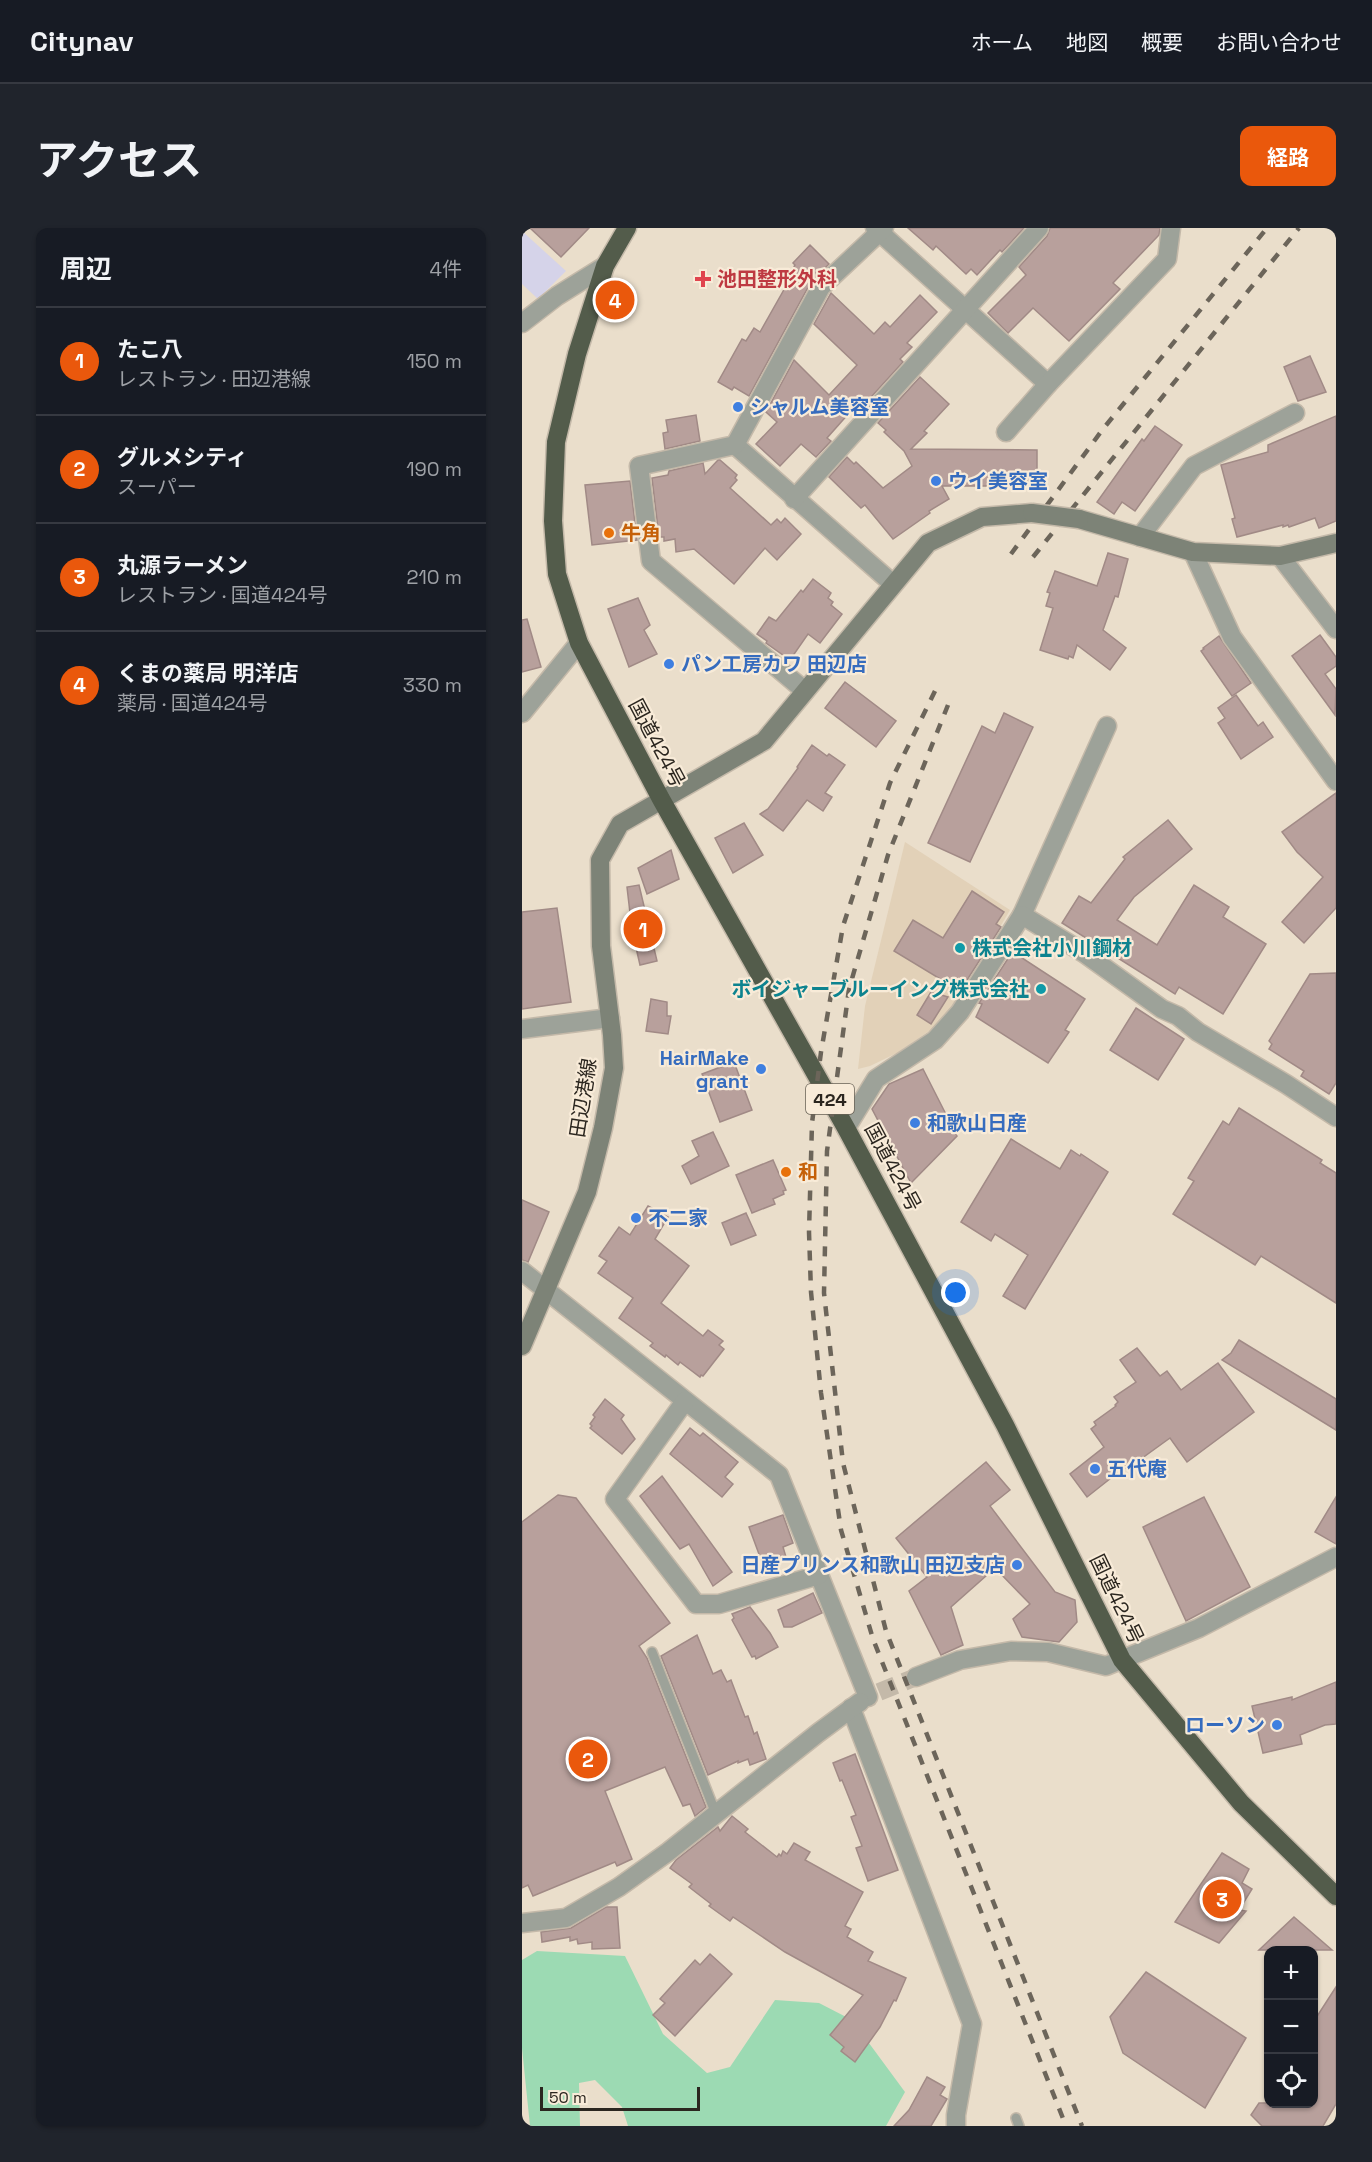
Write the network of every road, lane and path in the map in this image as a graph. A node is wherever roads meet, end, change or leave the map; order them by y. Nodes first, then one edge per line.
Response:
1 (627, 228) edge
2 (1039, 228) edge
3 (1171, 228) edge
4 (879, 230) edge
5 (605, 266) junction
6 (967, 309) junction
7 (526, 313) edge
8 (1048, 384) junction
9 (1295, 413) dead end
10 (1006, 432) dead end
11 (735, 445) junction
12 (794, 499) junction
13 (1140, 537) junction
14 (1336, 543) edge
15 (1193, 552) junction
16 (1280, 556) junction
17 (893, 584) junction
18 (1336, 629) edge
19 (579, 644) junction
20 (805, 691) junction
21 (522, 713) edge
22 (1107, 726) dead end
23 (1336, 781) edge
24 (661, 799) junction
25 (1022, 915) junction
26 (610, 1018) junction
27 (522, 1029) edge
28 (1336, 1117) edge
29 (846, 1128) junction
30 (522, 1271) edge
31 (546, 1291) junction
32 (522, 1346) edge
33 (685, 1401) junction
34 (1336, 1557) edge
35 (819, 1575) junction
36 (652, 1652) dead end
37 (1122, 1660) junction
38 (916, 1677) tunnel mouth
39 (851, 1708) junction
40 (717, 1814) junction
41 (1336, 1896) edge
42 (522, 1923) edge
43 (956, 2126) edge

1 - 5 highway, 国道424号 / 424
2 - 6 street
3 - 8 street
4 - 6 street
4 - 11 street
5 - 7 street
5 - 19 highway, 国道424号 / 424
6 - 8 street
6 - 12 street
8 - 10 street
9 - 13 street
11 - 12 street
11 - 20 street
12 - 17 street
13 - 15 street, 田辺港線
13 - 17 street, 田辺港線, bridge
14 - 16 street, 田辺港線
15 - 16 street, 田辺港線
15 - 23 street
16 - 18 street
17 - 20 street, 田辺港線
19 - 21 street
19 - 24 highway, 国道424号 / 424
20 - 24 street, 田辺港線
22 - 25 street
24 - 26 street, 田辺港線
24 - 29 highway, 国道424号 / 424
25 - 28 street
25 - 29 street
26 - 27 street
26 - 31 street, 田辺港線
29 - 37 highway, 国道424号 / 424
30 - 31 street
31 - 32 street, 田辺港線
31 - 33 street
33 - 35 street
33 - 35 street
34 - 37 street
35 - 39 street
36 - 40 lane
37 - 38 street
37 - 41 highway, 国道424号 / 424
39 - 40 street
39 - 43 street
40 - 42 street

